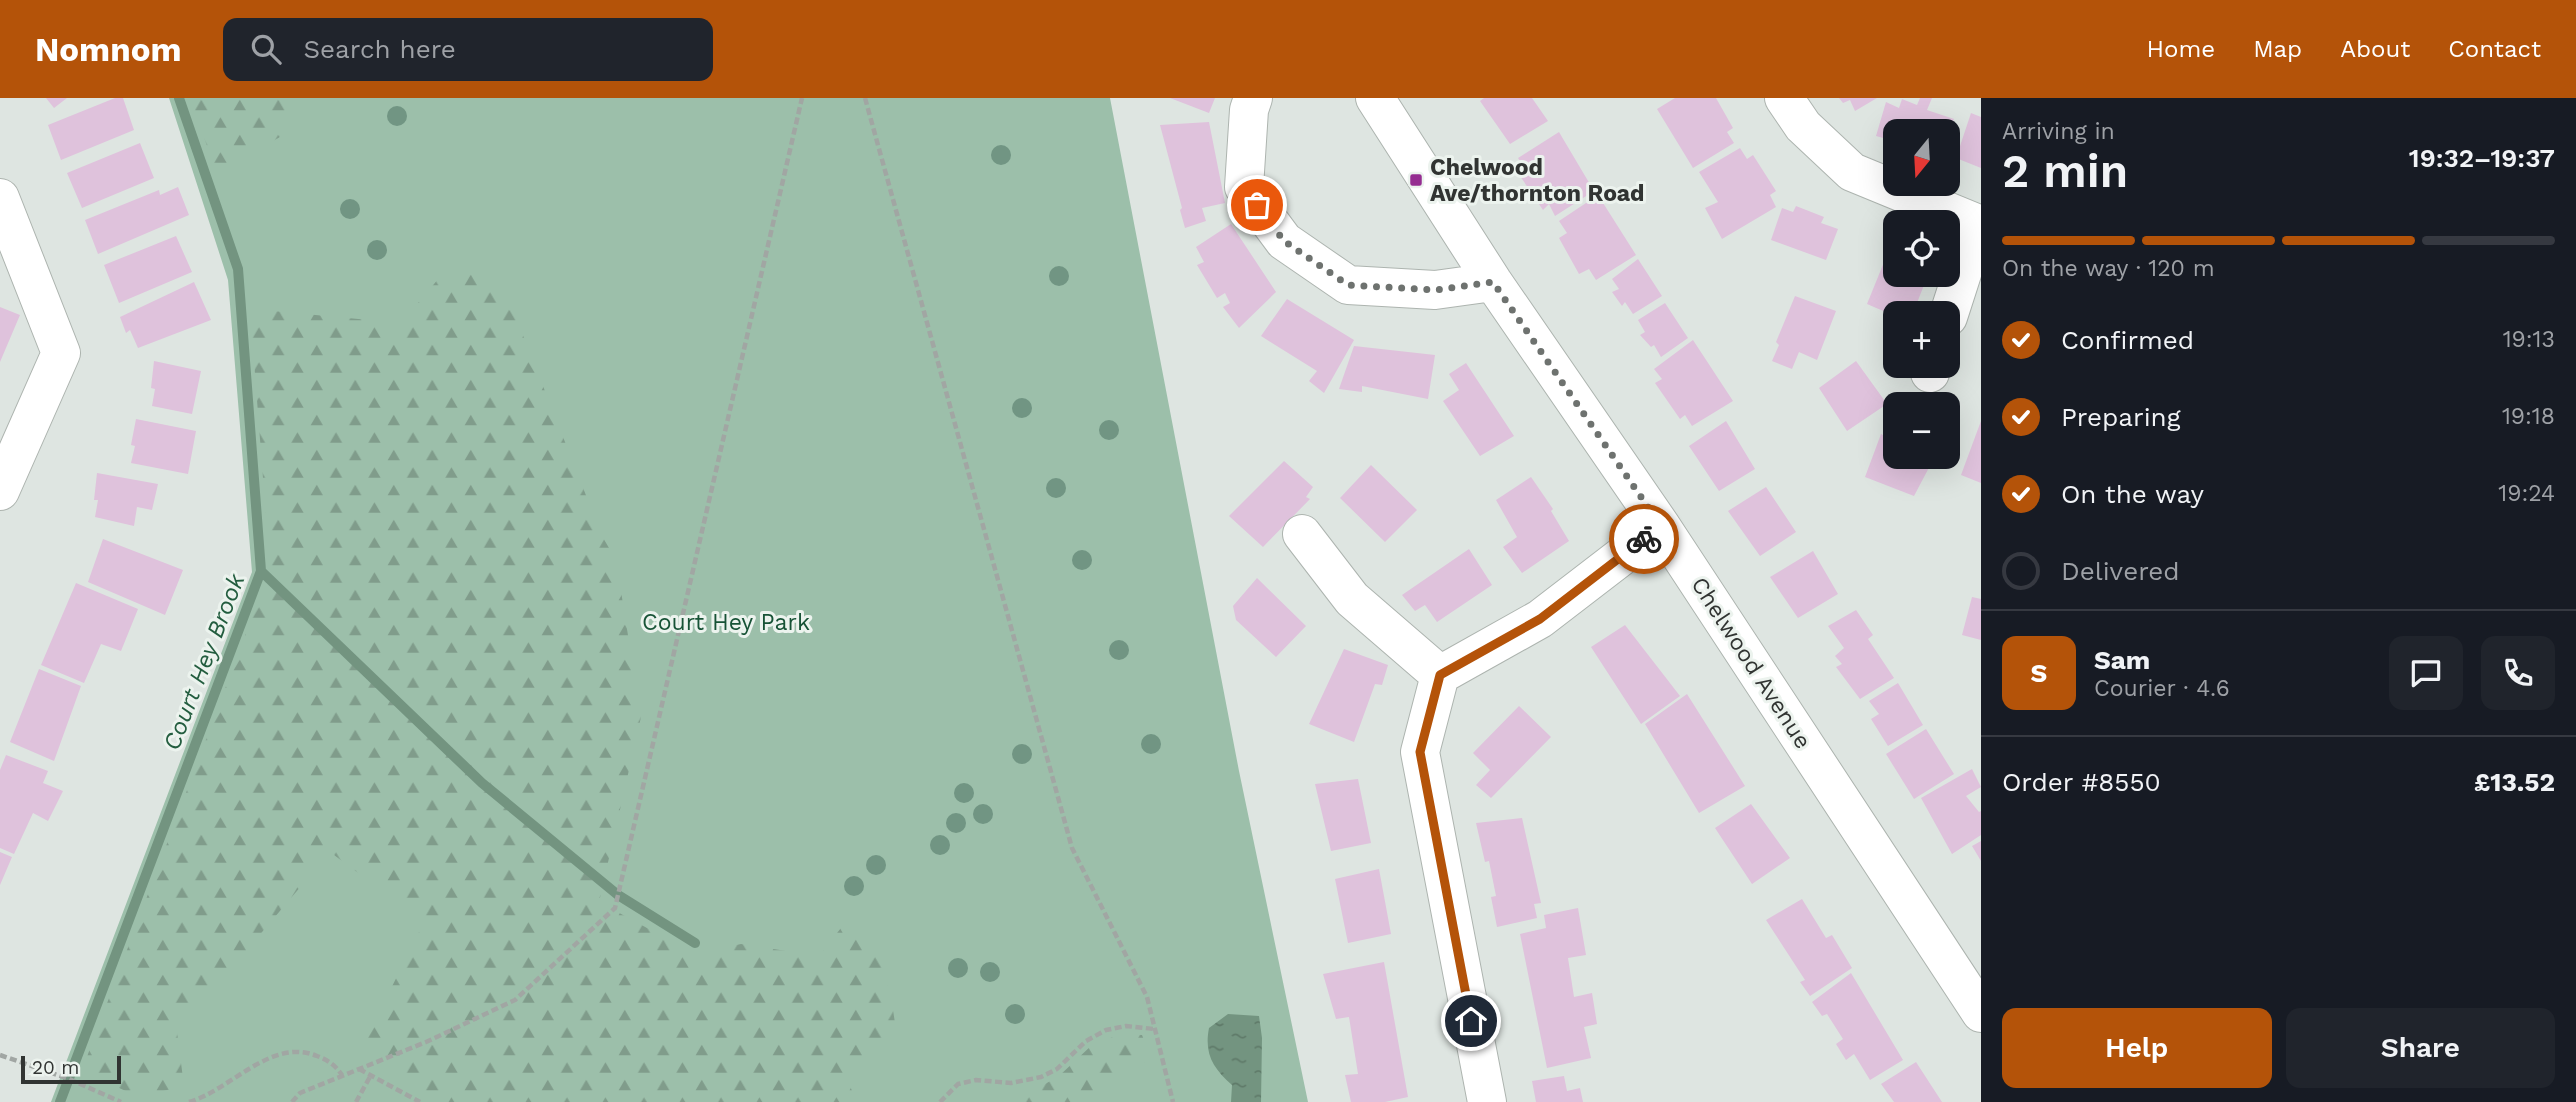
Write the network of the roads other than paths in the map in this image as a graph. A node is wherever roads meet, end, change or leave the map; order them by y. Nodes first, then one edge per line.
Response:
1 (1254, 98) edge
2 (1376, 98) edge
3 (1784, 98) edge
4 (0, 198) edge
5 (1980, 224) edge
6 (1493, 282) junction
7 (1954, 301) edge
8 (0, 491) edge
9 (1661, 526) junction
10 (1302, 534) dead end
11 (1440, 675) junction
12 (1981, 1013) edge
13 (1487, 1102) edge

1 - 6 street
2 - 6 street, Chelwood Avenue
3 - 5 street
4 - 8 street
5 - 7 street
6 - 9 street, Chelwood Avenue
9 - 11 street
9 - 12 street, Chelwood Avenue
10 - 11 street
11 - 13 street

